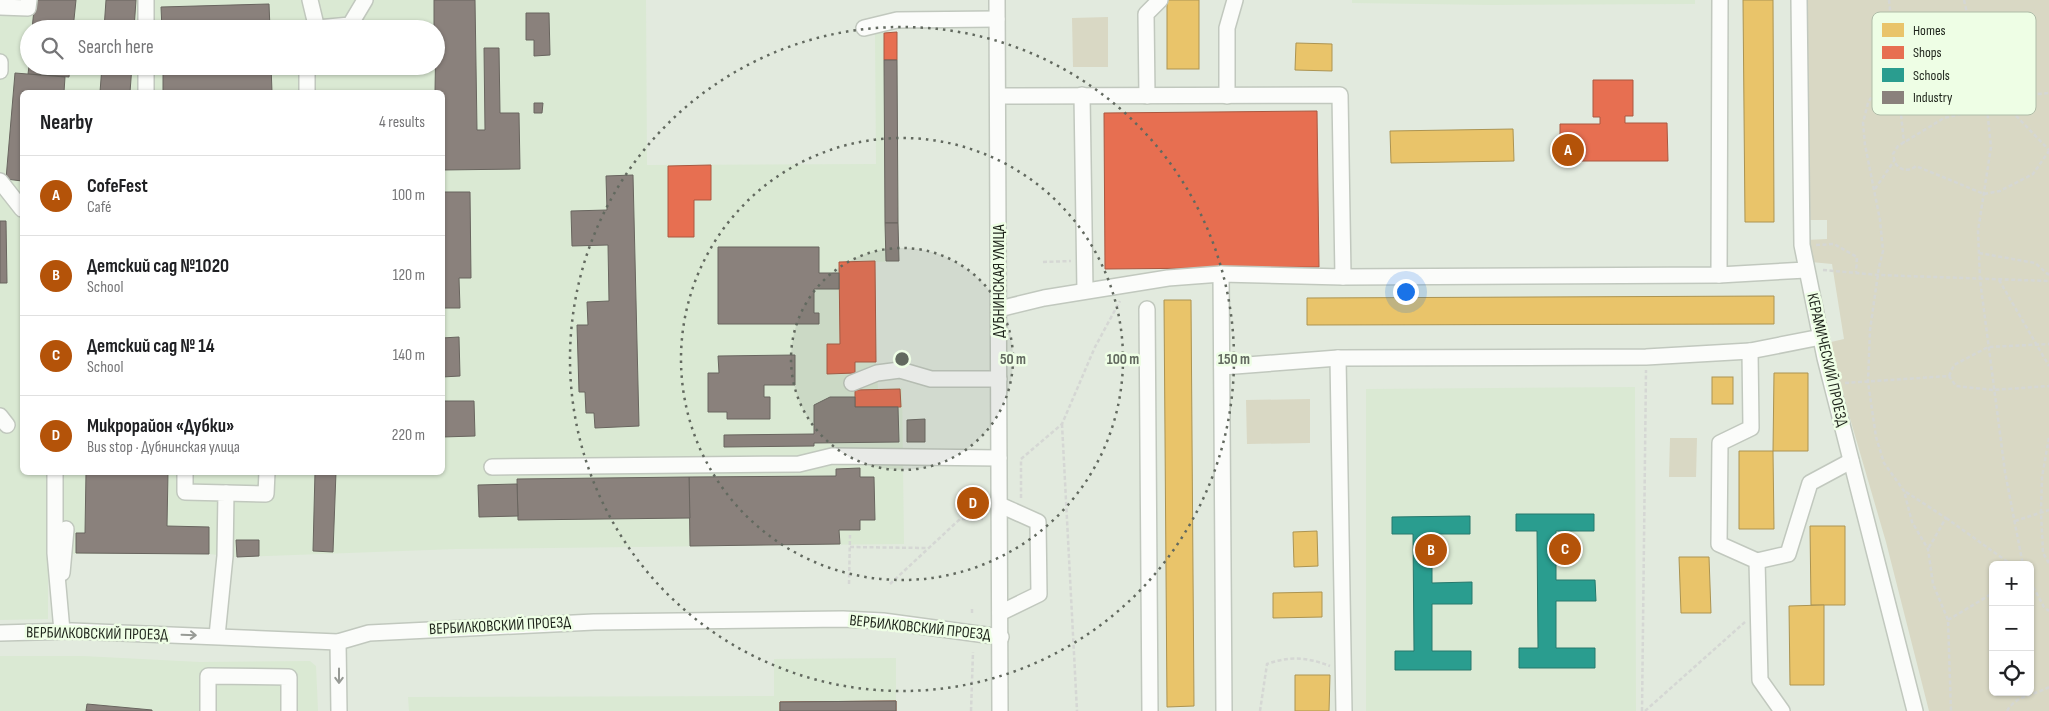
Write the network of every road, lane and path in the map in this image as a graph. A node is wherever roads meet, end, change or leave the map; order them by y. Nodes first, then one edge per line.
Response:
1 (29, 0) edge
2 (146, 0) edge
3 (310, 0) edge
4 (365, 0) edge
5 (997, 0) edge
6 (1160, 0) edge
7 (1235, 0) edge
8 (1720, 0) edge
9 (1799, 0) edge
10 (0, 7) edge
11 (997, 19) junction
12 (146, 20) edge
13 (315, 20) edge
14 (353, 20) edge
15 (864, 28) dead end
16 (0, 62) edge
17 (0, 71) edge
18 (146, 75) edge
19 (307, 75) edge
20 (146, 90) edge
21 (307, 90) edge
22 (2049, 93) edge
23 (2036, 94) edge
24 (998, 96) junction
25 (1082, 96) junction
26 (1147, 96) junction
27 (1227, 96) junction
28 (1872, 96) edge
29 (1901, 115) edge
30 (1957, 115) edge
31 (1988, 115) edge
32 (2014, 115) edge
33 (1904, 143) junction
34 (2049, 151) edge
35 (1894, 161) junction
36 (0, 181) edge
37 (1874, 189) junction
38 (1984, 194) junction
39 (20, 206) edge
40 (1802, 244) junction
41 (1979, 253) junction
42 (1085, 260) junction
43 (1043, 262) dead end
44 (1806, 270) junction
45 (1856, 272) junction
46 (1221, 274) junction
47 (1719, 275) junction
48 (1878, 275) junction
49 (2049, 275) edge
50 (1344, 277) junction
51 (1980, 280) junction
52 (2000, 280) junction
53 (2049, 281) edge
54 (1128, 284) junction
55 (1085, 290) junction
56 (999, 309) junction
57 (1147, 309) dead end
58 (1821, 337) junction
59 (2049, 344) edge
60 (2037, 346) junction
61 (1988, 347) junction
62 (1750, 351) junction
63 (1646, 357) junction
64 (1338, 358) junction
65 (2049, 366) edge
66 (1222, 367) junction
67 (1949, 376) junction
68 (999, 379) junction
69 (1868, 382) junction
70 (852, 383) dead end
71 (1831, 385) junction
72 (2049, 386) edge
73 (1993, 390) junction
74 (1062, 424) junction
75 (2049, 438) edge
76 (999, 458) junction
77 (1851, 461) junction
78 (492, 467) dead end
79 (55, 475) edge
80 (185, 475) edge
81 (267, 475) edge
82 (1904, 491) junction
83 (226, 493) junction
84 (1000, 505) junction
85 (2049, 510) edge
86 (2041, 512) junction
87 (1021, 515) junction
88 (1946, 518) junction
89 (983, 519) dead end
90 (2015, 520) junction
91 (66, 529) dead end
92 (850, 535) dead end
93 (850, 547) junction
94 (929, 548) junction
95 (1928, 549) junction
96 (1757, 561) junction
97 (2006, 561) edge
98 (2022, 561) edge
99 (2049, 562) edge
100 (849, 584) dead end
101 (890, 584) dead end
102 (2034, 588) edge
103 (59, 589) junction
104 (1989, 594) edge
105 (972, 609) dead end
106 (1758, 611) junction
107 (2049, 611) edge
108 (972, 613) dead end
109 (1000, 613) junction
110 (1948, 620) junction
111 (62, 631) junction
112 (0, 633) edge
113 (217, 636) junction
114 (1001, 637) junction
115 (338, 642) junction
116 (973, 652) dead end
117 (1343, 676) junction
118 (2049, 687) edge
119 (208, 711) edge
120 (289, 711) edge
121 (339, 711) edge
122 (971, 711) edge
123 (1000, 711) edge
124 (1077, 711) edge
125 (1150, 711) edge
126 (1224, 711) edge
127 (1260, 711) edge
128 (1344, 711) edge
129 (1644, 711) edge
130 (1782, 711) edge
131 (1915, 711) edge
132 (1950, 711) edge
133 (2007, 711) edge

1 - 10 street
2 - 12 street
3 - 13 street
4 - 14 street
5 - 11 street, ДУБНИНСКАЯ УЛИЦА
6 - 26 street
7 - 27 street
8 - 47 street
9 - 40 street, КЕРАМИЧЕСКИЙ ПРОЕЗД
11 - 15 street
11 - 24 street, ДУБНИНСКАЯ УЛИЦА
16 - 17 street
18 - 20 street
19 - 21 street
22 - 23 path
24 - 25 street
24 - 56 street, ДУБНИНСКАЯ УЛИЦА
25 - 26 street
25 - 42 street
26 - 27 street
27 - 50 street
28 - 37 path
29 - 33 path
30 - 33 path
31 - 38 path
32 - 34 path
33 - 35 path
34 - 38 path
35 - 37 path
35 - 38 path
36 - 39 street
37 - 48 path
38 - 41 path
40 - 44 street, КЕРАМИЧЕСКИЙ ПРОЕЗД
40 - 45 path
41 - 49 path
41 - 51 path
42 - 43 path
42 - 55 street
44 - 45 path
44 - 47 street
44 - 58 street, КЕРАМИЧЕСКИЙ ПРОЕЗД
45 - 48 path
46 - 50 street
46 - 54 street
46 - 66 street
47 - 50 street
48 - 51 path
48 - 69 path
51 - 52 path
51 - 61 path
52 - 53 path
52 - 60 path
54 - 55 street
54 - 74 path
55 - 56 street
56 - 68 street, ДУБНИНСКАЯ УЛИЦА
57 - 125 street
58 - 62 street
58 - 71 street, КЕРАМИЧЕСКИЙ ПРОЕЗД
59 - 60 path
60 - 61 path
60 - 65 path
61 - 67 path
61 - 73 path
62 - 63 street
62 - 96 street
63 - 64 street
63 - 129 path
64 - 66 street
64 - 117 street
66 - 126 street
67 - 69 path
67 - 73 path
68 - 70 street
68 - 76 street, ДУБНИНСКАЯ УЛИЦА
69 - 71 path
69 - 82 path
71 - 77 street, КЕРАМИЧЕСКИЙ ПРОЕЗД
72 - 73 path
73 - 90 path
74 - 87 path
74 - 124 path
75 - 86 path
76 - 78 street
76 - 84 street, ДУБНИНСКАЯ УЛИЦА
77 - 96 street
77 - 131 street, КЕРАМИЧЕСКИЙ ПРОЕЗД
79 - 103 street
80 - 83 street
81 - 83 street
82 - 88 path
82 - 95 path
83 - 113 street
84 - 87 street
84 - 109 street, ДУБНИНСКАЯ УЛИЦА
85 - 86 path
86 - 90 path
86 - 99 path
87 - 109 street
88 - 95 path
88 - 97 path
89 - 94 path
90 - 98 path
91 - 103 street
92 - 93 path
93 - 94 path
93 - 100 path
94 - 101 path
95 - 110 path
96 - 106 street
102 - 107 path
103 - 111 street
104 - 110 path
105 - 108 path
106 - 129 path
106 - 130 street
109 - 114 street, ДУБНИНСКАЯ УЛИЦА
110 - 132 path
111 - 112 street, ВЕРБИЛКОВСКИЙ ПРОЕЗД
111 -> 113 street, ВЕРБИЛКОВСКИЙ ПРОЕЗД
113 - 115 street, ВЕРБИЛКОВСКИЙ ПРОЕЗД
114 - 115 street, ВЕРБИЛКОВСКИЙ ПРОЕЗД
114 - 123 street, ДУБНИНСКАЯ УЛИЦА
115 -> 121 street
116 - 122 path
117 - 127 path
117 - 128 street
118 - 133 path
119 - 120 street

